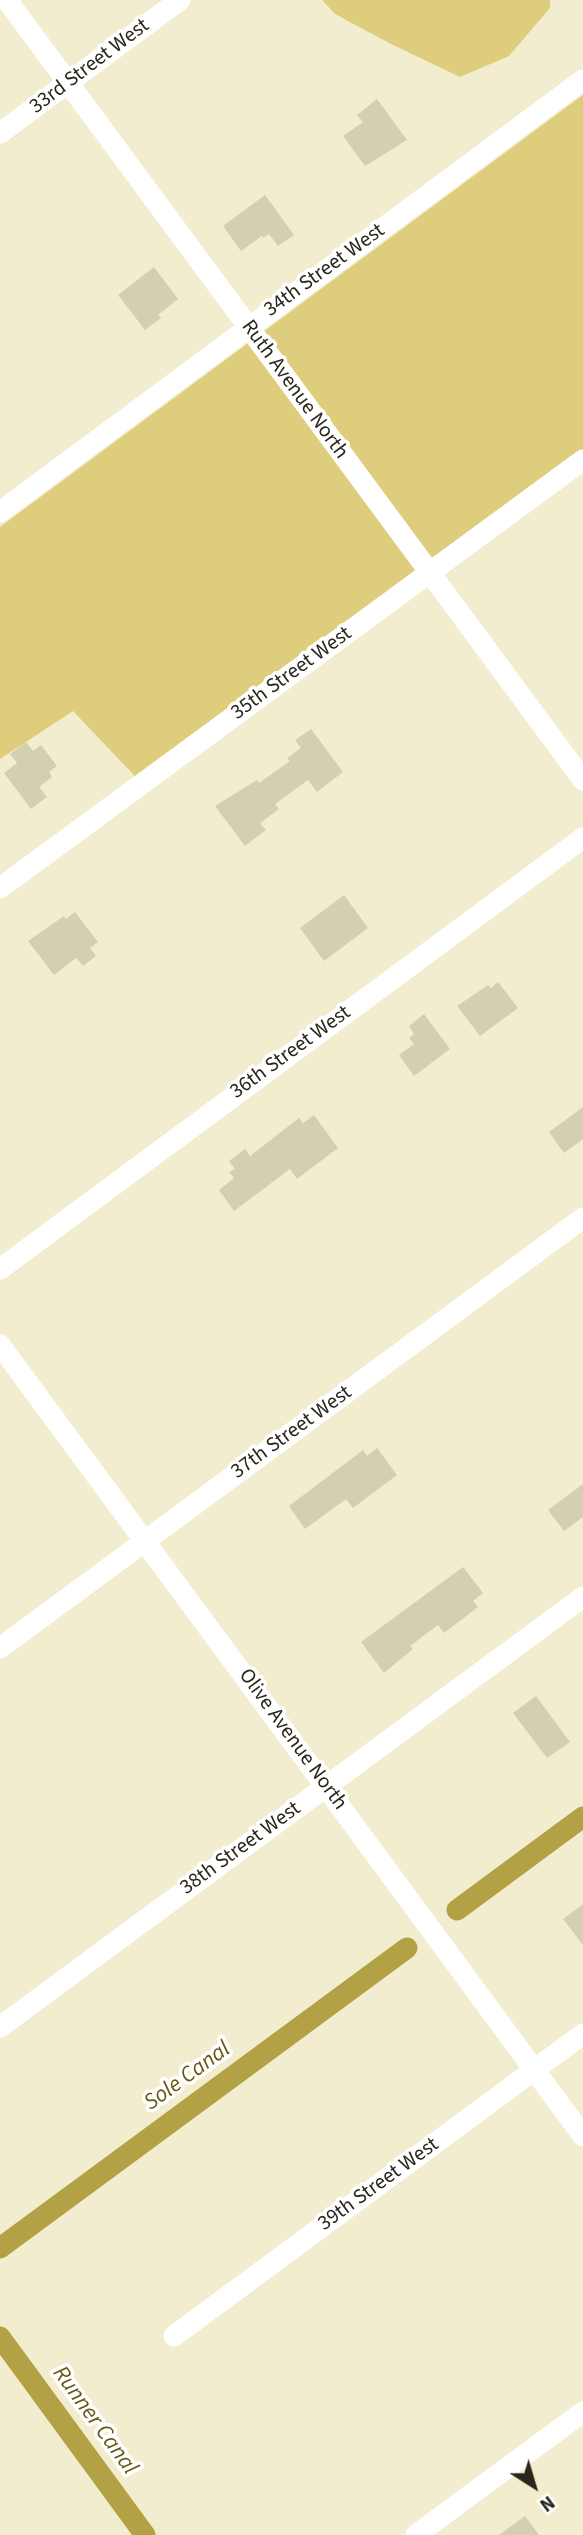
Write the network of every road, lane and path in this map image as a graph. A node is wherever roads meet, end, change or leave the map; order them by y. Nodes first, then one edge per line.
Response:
1 (6, 0) edge
2 (180, 0) edge
3 (583, 80) edge
4 (68, 83) junction
5 (0, 133) edge
6 (249, 328) junction
7 (583, 460) edge
8 (0, 512) edge
9 (430, 573) junction
10 (583, 780) edge
11 (583, 838) edge
12 (0, 888) edge
13 (583, 1217) edge
14 (0, 1269) edge
15 (0, 1345) edge
16 (145, 1541) junction
17 (583, 1597) edge
18 (0, 1648) edge
19 (326, 1787) junction
20 (0, 2027) edge
21 (583, 2034) edge
22 (535, 2070) junction
23 (583, 2136) edge
24 (174, 2336) dead end
25 (583, 2412) edge
26 (416, 2535) edge

1 - 4 street, Ruth Avenue North
2 - 4 street, 33rd Street West
3 - 6 street, 34th Street West
4 - 5 street, 33rd Street West
4 - 6 street, Ruth Avenue North
6 - 8 street, 34th Street West
6 - 9 street, Ruth Avenue North
7 - 9 street, 35th Street West
9 - 10 street, Ruth Avenue North
9 - 12 street, 35th Street West
11 - 14 street, 36th Street West
13 - 16 street, 37th Street West
15 - 16 street, Olive Avenue North
16 - 18 street, 37th Street West
16 - 19 street, Olive Avenue North
17 - 19 street, 38th Street West
19 - 20 street, 38th Street West
19 - 22 street, Olive Avenue North
21 - 22 street, 39th Street West
22 - 23 street, Olive Avenue North
22 - 24 street, 39th Street West
25 - 26 street

